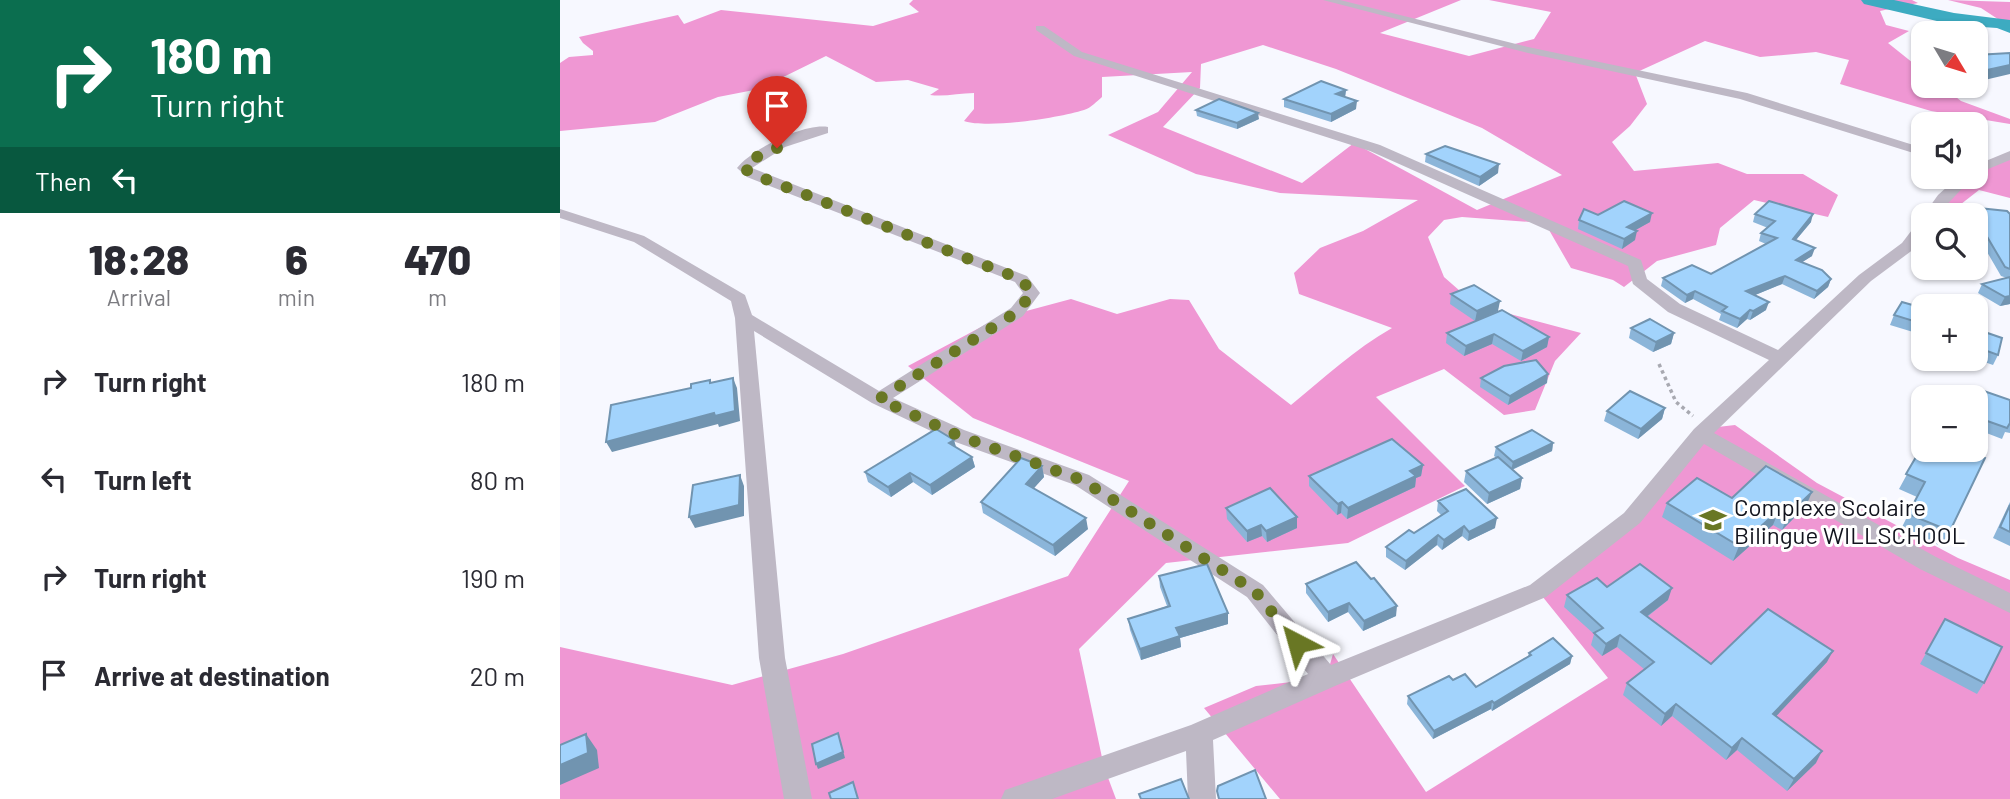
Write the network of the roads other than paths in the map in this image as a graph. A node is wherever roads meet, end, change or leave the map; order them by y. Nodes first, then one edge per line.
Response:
1 (1328, 0) edge
2 (1040, 28) dead end
3 (823, 130) dead end
4 (1911, 148) edge
5 (2010, 155) edge
6 (1988, 165) edge
7 (1952, 189) edge
8 (1938, 203) edge
9 (560, 213) edge
10 (1911, 242) edge
11 (744, 318) junction
12 (1782, 359) junction
13 (879, 399) junction
14 (1705, 431) junction
15 (2010, 604) edge
16 (1326, 678) junction
17 (1199, 734) junction
18 (798, 799) edge
19 (1015, 799) edge
20 (1202, 799) edge

1 - 4 street
2 - 12 street
3 - 13 street
5 - 6 street
7 - 8 street
9 - 11 street
10 - 12 street
11 - 13 street
11 - 18 street
12 - 14 street
13 - 16 street
14 - 15 street
14 - 16 street
16 - 17 street
17 - 19 street
17 - 20 street

